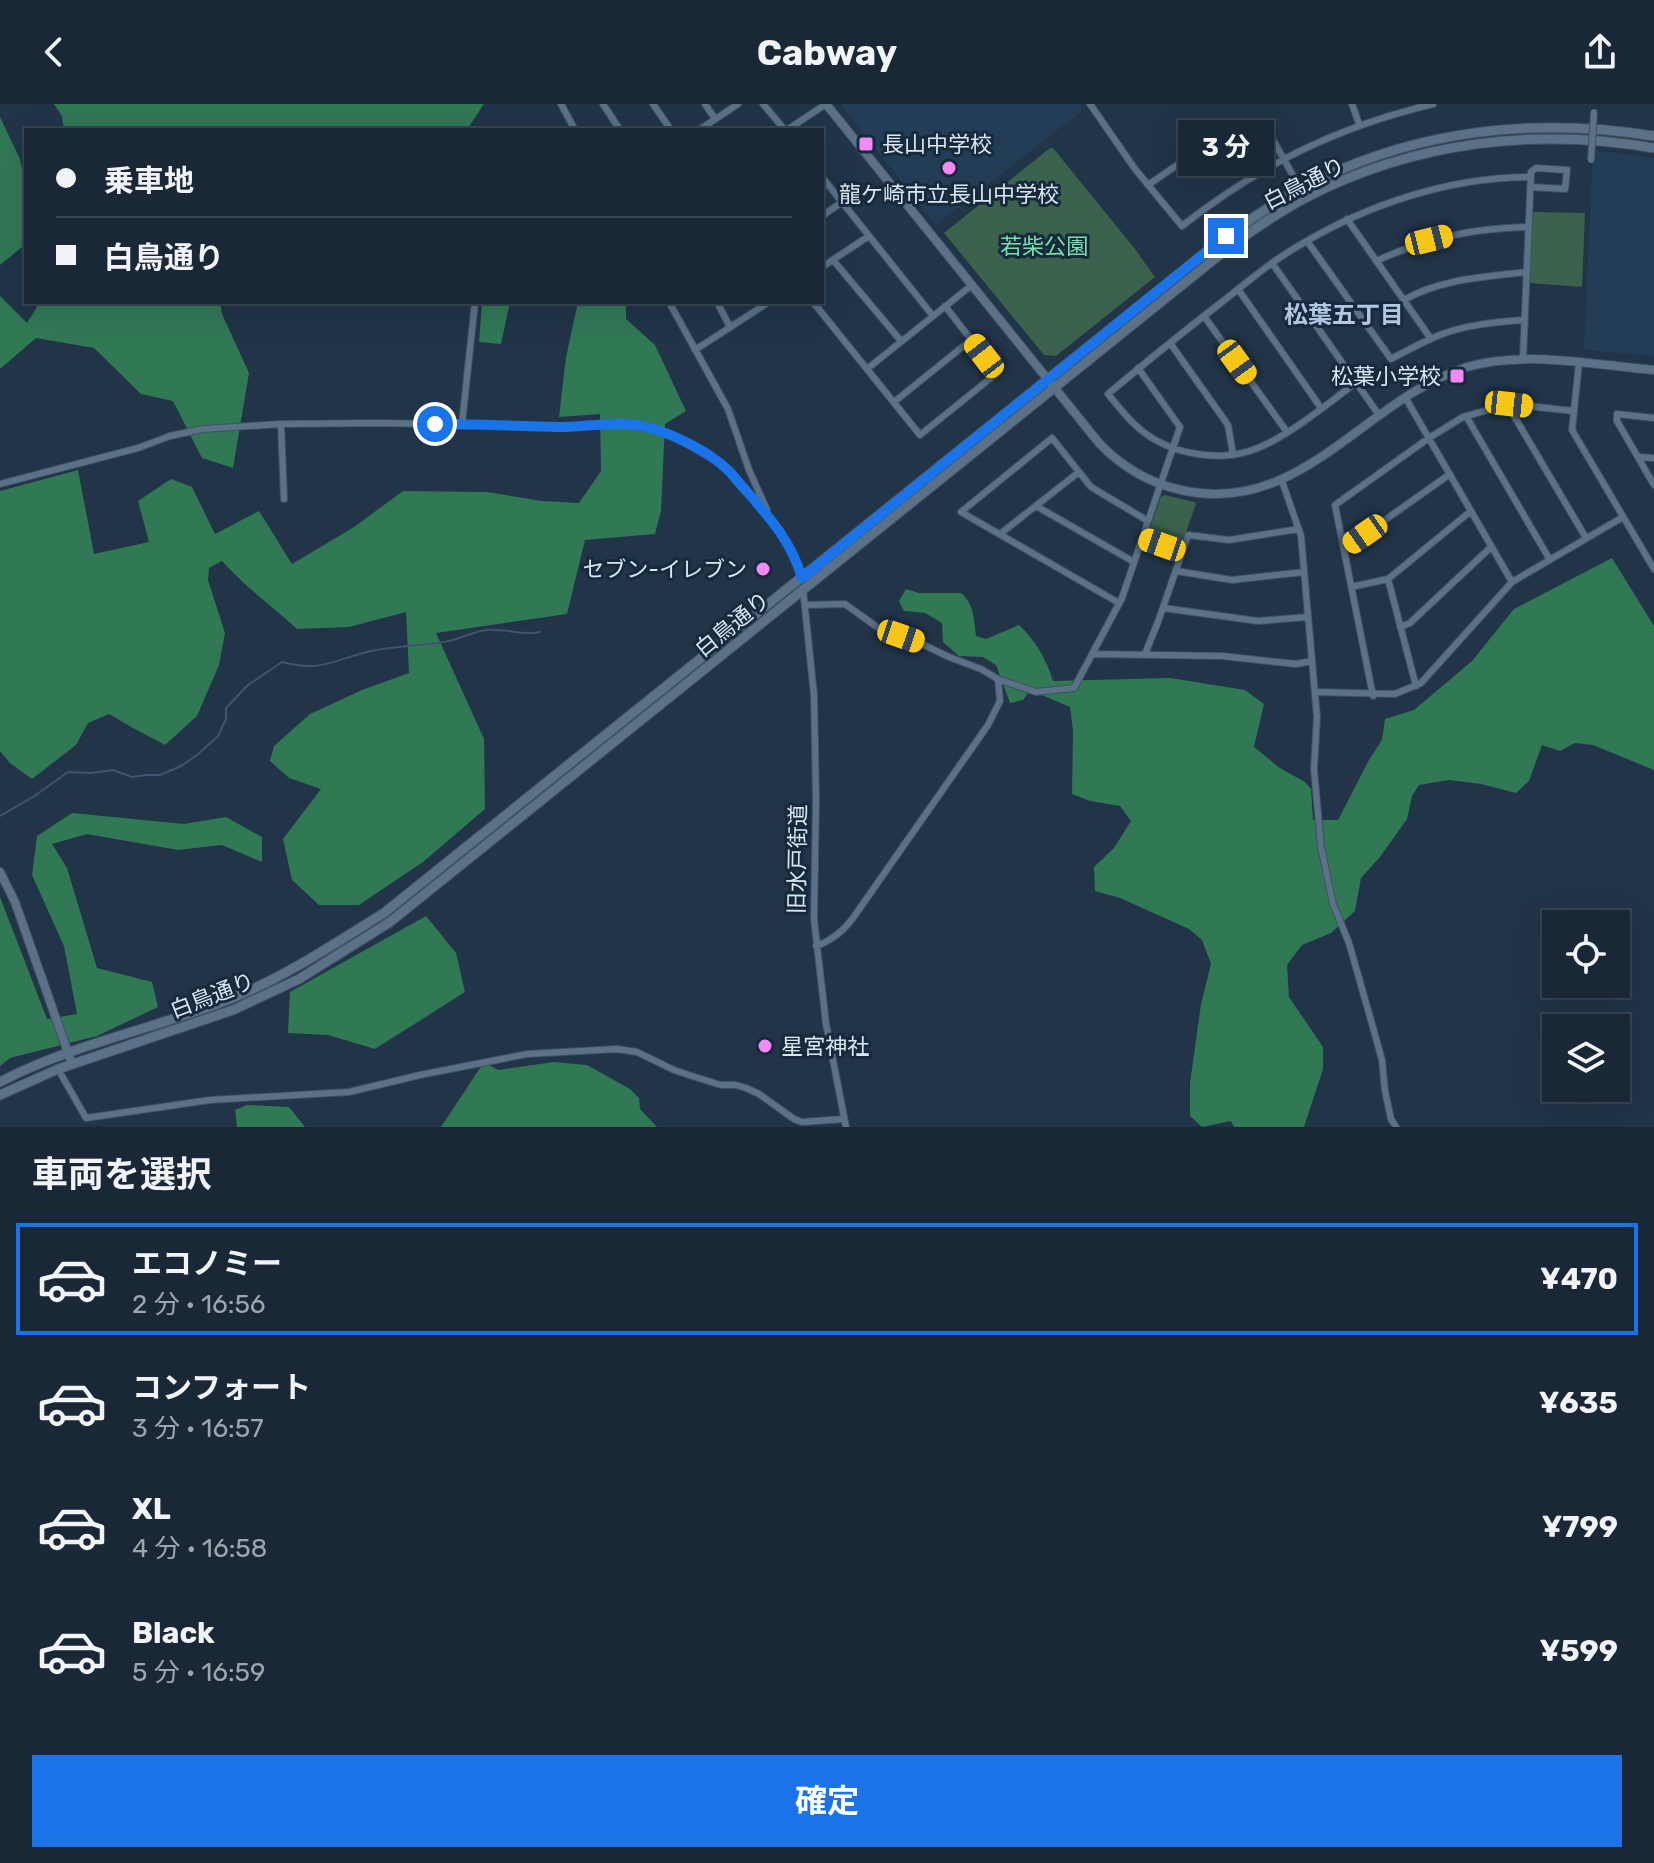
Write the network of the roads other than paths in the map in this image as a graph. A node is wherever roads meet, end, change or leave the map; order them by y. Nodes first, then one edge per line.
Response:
1 (561, 104) edge
2 (603, 104) edge
3 (653, 104) edge
4 (705, 104) edge
5 (738, 104) edge
6 (763, 104) edge
7 (826, 104) edge
8 (1090, 104) edge
9 (1352, 104) edge
10 (1433, 104) edge
11 (1398, 108) edge
12 (1595, 108) edge
13 (715, 119) junction
14 (1359, 124) junction
15 (574, 128) edge
16 (619, 128) edge
17 (670, 128) edge
18 (702, 128) edge
19 (784, 128) edge
20 (789, 128) edge
21 (1654, 134) edge
22 (1653, 147) edge
23 (1284, 158) junction
24 (1591, 160) dead end
25 (1531, 177) junction
26 (824, 180) edge
27 (1148, 185) junction
28 (1531, 187) junction
29 (1300, 188) junction
30 (1304, 198) junction
31 (842, 202) junction
32 (824, 215) edge
33 (1347, 219) junction
34 (1529, 227) junction
35 (869, 236) junction
36 (1307, 241) junction
37 (833, 260) junction
38 (1376, 261) junction
39 (1272, 263) junction
40 (824, 266) edge
41 (1526, 272) junction
42 (972, 285) junction
43 (1238, 289) junction
44 (1404, 300) junction
45 (475, 304) edge
46 (670, 304) edge
47 (718, 304) edge
48 (766, 304) edge
49 (815, 304) edge
50 (945, 306) junction
51 (933, 316) junction
52 (1204, 316) junction
53 (1524, 320) junction
54 (730, 327) junction
55 (1431, 339) junction
56 (971, 340) junction
57 (901, 341) junction
58 (1170, 343) junction
59 (695, 350) junction
60 (1523, 359) junction
61 (1579, 363) junction
62 (1138, 368) junction
63 (867, 369) junction
64 (1654, 370) edge
65 (1047, 379) junction
66 (1356, 383) junction
67 (1055, 388) junction
68 (1405, 397) junction
69 (894, 402) junction
70 (1507, 404) junction
71 (1321, 408) junction
72 (1574, 411) junction
73 (1379, 415) junction
74 (1466, 416) junction
75 (1654, 418) edge
76 (281, 424) junction
77 (462, 424) junction
78 (1287, 432) junction
79 (1429, 438) junction
80 (1174, 449) junction
81 (1233, 454) junction
82 (1637, 457) junction
83 (1654, 458) edge
84 (1079, 472) junction
85 (1450, 474) junction
86 (1282, 481) junction
87 (0, 484) edge
88 (1161, 485) junction
89 (1654, 485) edge
90 (284, 499) dead end
91 (1036, 506) junction
92 (1471, 511) junction
93 (770, 516) junction
94 (1623, 517) junction
95 (1148, 521) junction
96 (1299, 529) junction
97 (1000, 534) junction
98 (1142, 538) junction
99 (1586, 538) junction
100 (1491, 547) junction
101 (1344, 549) junction
102 (1182, 552) junction
103 (1550, 560) junction
104 (1134, 562) junction
105 (1654, 569) edge
106 (1176, 571) junction
107 (1304, 572) junction
108 (802, 578) junction
109 (1388, 579) junction
110 (1512, 582) junction
111 (1351, 587) junction
112 (804, 590) junction
113 (1119, 603) junction
114 (806, 605) junction
115 (1163, 608) junction
116 (1308, 617) junction
117 (1400, 627) junction
118 (1092, 654) junction
119 (1145, 654) junction
120 (1312, 661) junction
121 (998, 679) junction
122 (1416, 686) junction
123 (1315, 692) junction
124 (1373, 695) junction
125 (0, 872) edge
126 (816, 946) junction
127 (70, 1059) junction
128 (58, 1069) junction
129 (0, 1082) edge
130 (0, 1095) edge
131 (844, 1119) junction
132 (846, 1127) edge
133 (1396, 1127) edge

1 - 15 street
2 - 16 street
3 - 17 street
4 - 13 street
5 - 13 street
6 - 19 street
7 - 20 street
7 - 42 street
8 - 27 street
9 - 14 street
10 - 11 street
11 - 14 street
12 - 24 street, bridge
13 - 18 street
14 - 23 street
21 - 22 street
21 - 29 main road, 白鳥通り
22 - 30 main road, 白鳥通り
23 - 27 street
23 - 27 street
23 - 29 street
25 - 28 street
25 - 28 street
25 - 33 street
26 - 31 street
28 - 34 street
29 - 30 street
29 - 65 main road, 白鳥通り
30 - 67 main road, 白鳥通り
31 - 32 street
31 - 35 street
33 - 36 street
33 - 38 street
34 - 38 street
34 - 41 street
35 - 37 street
35 - 51 street
36 - 39 street
36 - 55 street
37 - 40 street
37 - 57 street
38 - 44 street
39 - 43 street
39 - 66 street
41 - 44 street
41 - 53 street
42 - 50 street
42 - 65 street
43 - 52 street
43 - 71 street
44 - 55 street
45 - 77 street
46 - 59 street
47 - 54 street
48 - 54 street
49 - 63 street
50 - 51 street
50 - 56 street
51 - 57 street
52 - 58 street
52 - 78 street
53 - 55 street
53 - 60 street
54 - 59 street
56 - 69 street
56 - 69 street
57 - 63 street
58 - 62 street
58 - 81 street
59 - 93 street
60 - 61 street
60 - 68 street
61 - 64 street
61 - 72 street
62 - 80 street
62 - 80 street
63 - 69 street
65 - 67 street
65 - 108 main road, 白鳥通り
66 - 71 street
66 - 73 street
67 - 88 street
67 - 112 main road, 白鳥通り
68 - 73 street
68 - 79 street
70 - 72 street
70 - 74 street
70 - 99 street
71 - 78 street
72 - 94 street
73 - 86 street
74 - 79 street
74 - 103 street
75 - 82 street
76 - 77 street
76 - 87 street
76 - 90 street
77 - 93 street
78 - 81 street
79 - 85 street
79 - 101 street
80 - 81 street
80 - 88 street
82 - 83 street
82 - 89 street
84 - 91 street
84 - 95 street
84 - 97 street
85 - 92 street
85 - 101 street
86 - 88 street
86 - 96 street
88 - 95 street
91 - 97 street
91 - 104 street
92 - 100 street
92 - 109 street
93 - 108 street, 旧水戸街道
94 - 99 street
94 - 105 street
95 - 98 street
96 - 102 street
96 - 107 street
97 - 113 street
98 - 102 street
98 - 104 street
99 - 103 street
100 - 110 street
100 - 117 street
101 - 111 street
102 - 106 street
103 - 110 street
104 - 113 street
106 - 107 street
106 - 115 street
107 - 116 street
108 - 112 street, 旧水戸街道
108 - 127 main road, 白鳥通り
109 - 111 street
109 - 117 street
110 - 122 street
111 - 124 street
112 - 114 street, 旧水戸街道
112 - 127 main road, 白鳥通り
113 - 118 street
114 - 121 street
114 - 126 street, 旧水戸街道
115 - 116 street
115 - 119 street
116 - 120 street
117 - 122 street
118 - 119 street
118 - 121 street
119 - 120 street
120 - 123 street
121 - 126 street
122 - 124 street
123 - 124 street
123 - 133 street
125 - 127 street
126 - 131 street, 旧水戸街道
127 - 128 main road, 白鳥通り
127 - 129 main road, 白鳥通り
128 - 130 main road, 白鳥通り
128 - 131 street
131 - 132 street, 旧水戸街道

